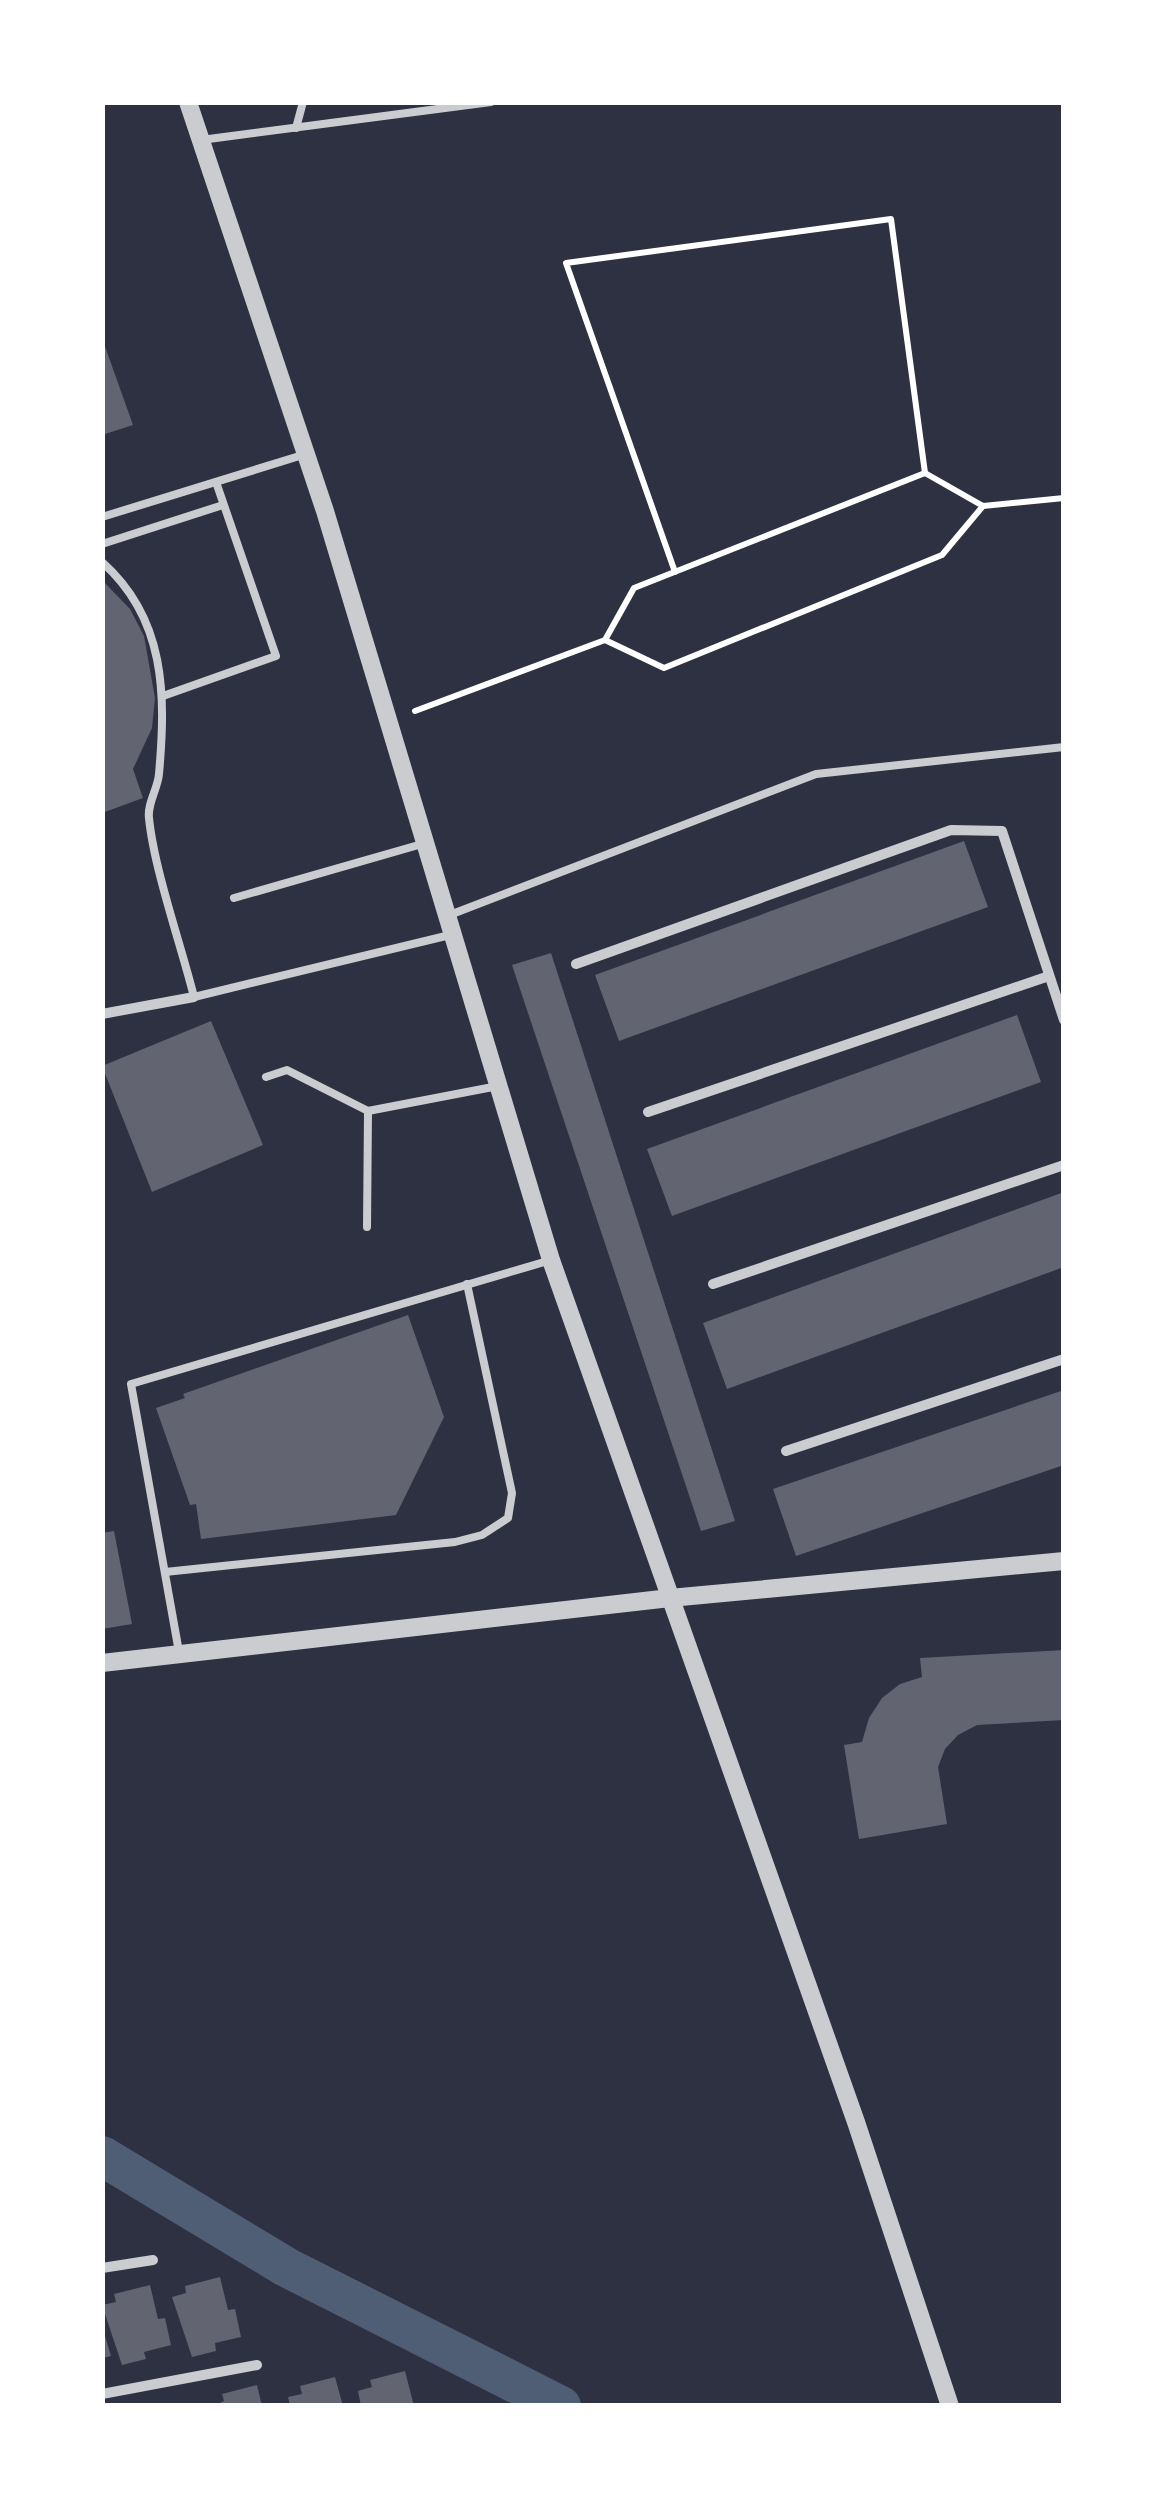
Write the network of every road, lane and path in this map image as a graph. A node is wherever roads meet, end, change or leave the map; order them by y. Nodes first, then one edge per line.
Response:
1 (188, 102) edge
2 (302, 102) edge
3 (490, 102) edge
4 (296, 128) junction
5 (201, 140) junction
6 (306, 454) junction
7 (925, 472) junction
8 (216, 482) junction
9 (1064, 498) edge
10 (224, 505) junction
11 (983, 506) junction
12 (102, 516) edge
13 (102, 544) edge
14 (102, 562) edge
15 (676, 572) junction
16 (605, 640) junction
17 (163, 696) junction
18 (388, 721) junction
19 (1064, 747) edge
20 (426, 843) junction
21 (234, 898) dead end
22 (450, 925) junction
23 (576, 964) dead end
24 (1049, 976) junction
25 (194, 997) junction
26 (102, 1014) edge
27 (1064, 1020) edge
28 (266, 1077) dead end
29 (498, 1086) junction
30 (368, 1112) junction
31 (648, 1112) dead end
32 (1064, 1165) edge
33 (368, 1227) dead end
34 (551, 1260) junction
35 (468, 1284) junction
36 (713, 1284) dead end
37 (1064, 1359) edge
38 (786, 1452) dead end
39 (1064, 1561) edge
40 (165, 1572) junction
41 (670, 1598) junction
42 (179, 1652) junction
43 (102, 1663) edge
44 (153, 2260) dead end
45 (102, 2268) edge
46 (257, 2365) dead end
47 (102, 2394) edge
48 (950, 2406) edge

1 - 5 street
2 - 4 lane
3 - 4 lane
4 - 5 lane
5 - 6 street
6 - 8 lane
6 - 18 street
7 - 11 path
7 - 15 path
7 - 15 path
8 - 10 lane
8 - 12 lane
9 - 11 path
10 - 13 lane
10 - 17 lane
11 - 16 path
14 - 17 lane
15 - 16 path
16 - 18 path
17 - 25 lane
18 - 20 street
19 - 22 lane
20 - 21 lane
20 - 22 street
22 - 25 lane
22 - 29 street
23 - 24 street
24 - 27 street
24 - 31 street
25 - 26 street
28 - 30 lane
29 - 30 lane
29 - 34 street
30 - 33 lane
32 - 36 street
34 - 35 lane
34 - 41 street
35 - 40 lane
35 - 40 lane
37 - 38 street
39 - 41 street
40 - 42 lane
41 - 42 street
41 - 48 street
42 - 43 street
44 - 45 street
46 - 47 street

